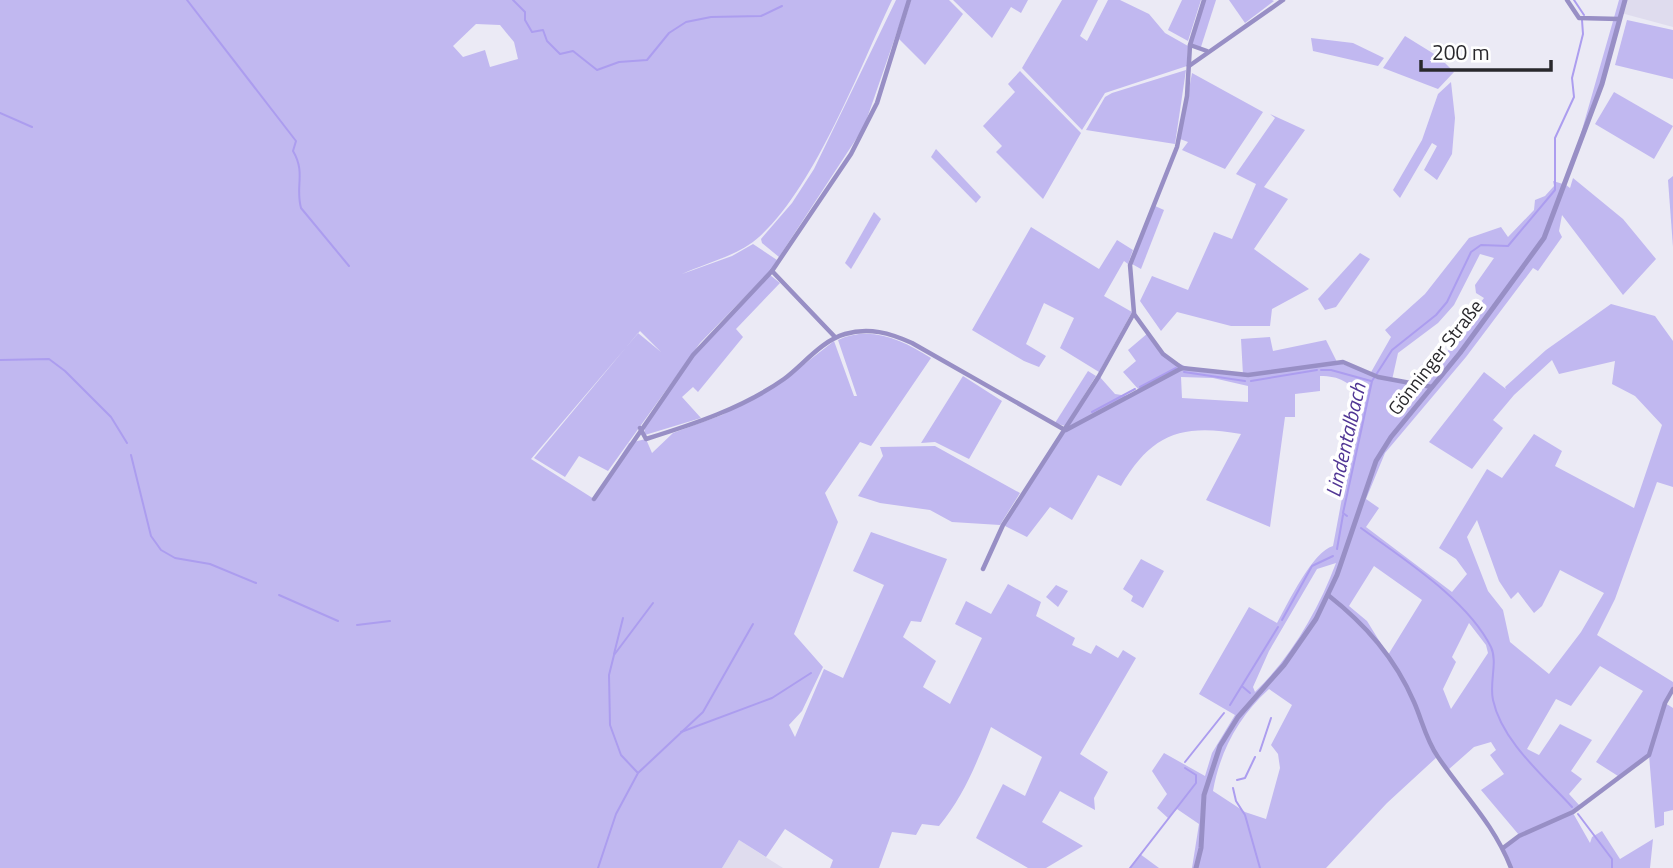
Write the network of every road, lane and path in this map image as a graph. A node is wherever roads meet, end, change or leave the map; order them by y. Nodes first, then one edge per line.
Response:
1 (909, 0) edge
2 (1204, 0) edge
3 (1283, 0) edge
4 (1567, 0) edge
5 (1625, 0) edge
6 (1619, 19) junction
7 (1189, 45) junction
8 (1208, 51) junction
9 (1189, 66) junction
10 (772, 271) junction
11 (1134, 313) junction
12 (835, 337) junction
13 (1182, 368) junction
14 (1433, 388) junction
15 (640, 428) junction
16 (1065, 430) junction
17 (594, 499) dead end
18 (983, 569) dead end
19 (1328, 596) junction
20 (1673, 689) edge
21 (1503, 848) junction
22 (1196, 868) edge
23 (1511, 868) edge

1 - 10 street
2 - 7 street
3 - 8 street
4 - 6 street
5 - 6 street, Gönninger Straße
6 - 14 street, Gönninger Straße
7 - 8 street
7 - 9 street
8 - 9 street
9 - 11 street
10 - 12 street
10 - 15 street
11 - 13 street
11 - 16 street
12 - 15 street
12 - 16 street
13 - 14 street
13 - 16 street
14 - 19 street, Gönninger Straße
15 - 17 street
16 - 18 street
19 - 21 street
19 - 22 street, Gönninger Straße
20 - 21 street
21 - 23 street

